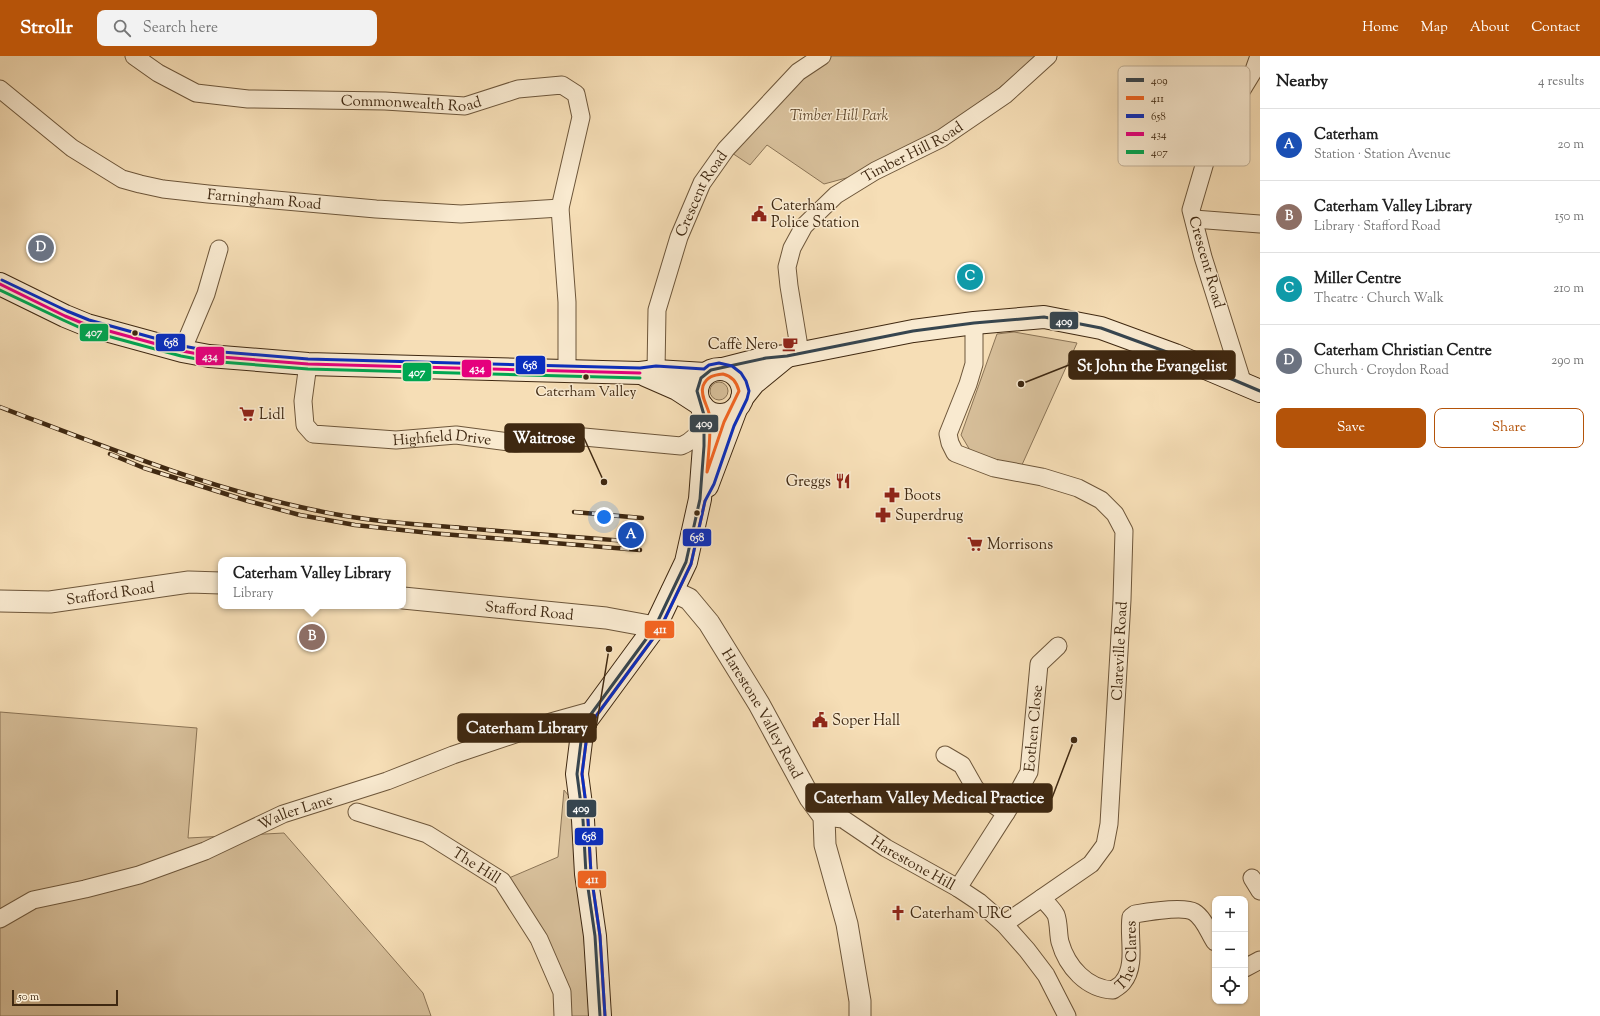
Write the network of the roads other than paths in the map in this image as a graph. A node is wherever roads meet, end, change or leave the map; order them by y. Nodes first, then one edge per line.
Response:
1 (134, 56) edge
2 (822, 56) edge
3 (1048, 56) edge
4 (1259, 56) edge
5 (1250, 77) edge
6 (0, 89) edge
7 (1204, 166) edge
8 (560, 208) junction
9 (1194, 219) junction
10 (1260, 224) edge
11 (219, 249) dead end
12 (0, 284) edge
13 (974, 323) junction
14 (182, 351) junction
15 (794, 354) junction
16 (308, 364) junction
17 (567, 370) junction
18 (714, 371) junction
19 (648, 372) junction
20 (1252, 388) edge
21 (739, 404) junction
22 (702, 411) junction
23 (700, 499) junction
24 (218, 583) edge
25 (672, 591) junction
26 (406, 598) edge
27 (0, 601) edge
28 (655, 627) junction
29 (1058, 646) dead end
30 (594, 710) junction
31 (945, 756) dead end
32 (357, 812) dead end
33 (1006, 812) junction
34 (824, 817) junction
35 (958, 888) junction
36 (1042, 898) junction
37 (0, 919) edge
38 (1004, 924) junction
39 (1212, 937) edge
40 (1260, 960) edge
41 (1248, 966) edge
42 (562, 1016) edge
43 (600, 1016) edge
44 (860, 1016) edge
45 (1067, 1016) edge

1 - 8 street, Commonwealth Road
2 - 19 street, Crescent Road
3 - 15 street, Timber Hill Road
4 - 5 street, Crescent Road
6 - 8 street, Farningham Road
7 - 9 street, Crescent Road
8 - 17 street, Commonwealth Road
9 - 10 street
9 - 20 street, Crescent Road
11 - 14 street
12 - 14 main road
13 - 15 main road
13 - 20 main road
13 - 36 street, Clareville Road
14 - 16 main road
15 - 18 main road
15 - 21 main road
16 - 17 main road
16 - 22 street, Highfield Drive
17 - 19 main road
18 - 19 main road
18 - 21 main road
18 - 22 main road
19 - 22 main road
21 - 22 main road
21 - 23 main road
22 - 23 main road
23 - 25 main road
24 - 27 street, Stafford Road
25 - 28 main road
25 - 34 street, Harestone Valley Road
26 - 28 street, Stafford Road
28 - 30 main road
29 - 33 street, Eothen Close
30 - 37 street, Waller Lane
30 - 43 main road
31 - 33 street
32 - 42 street, The Hill
33 - 35 street, Eothen Close
34 - 35 street, Harestone Hill
34 - 44 street
35 - 38 street, Harestone Hill
36 - 38 street, Clareville Road
36 - 39 street, The Clares
38 - 45 street, Harestone Hill
40 - 41 street

